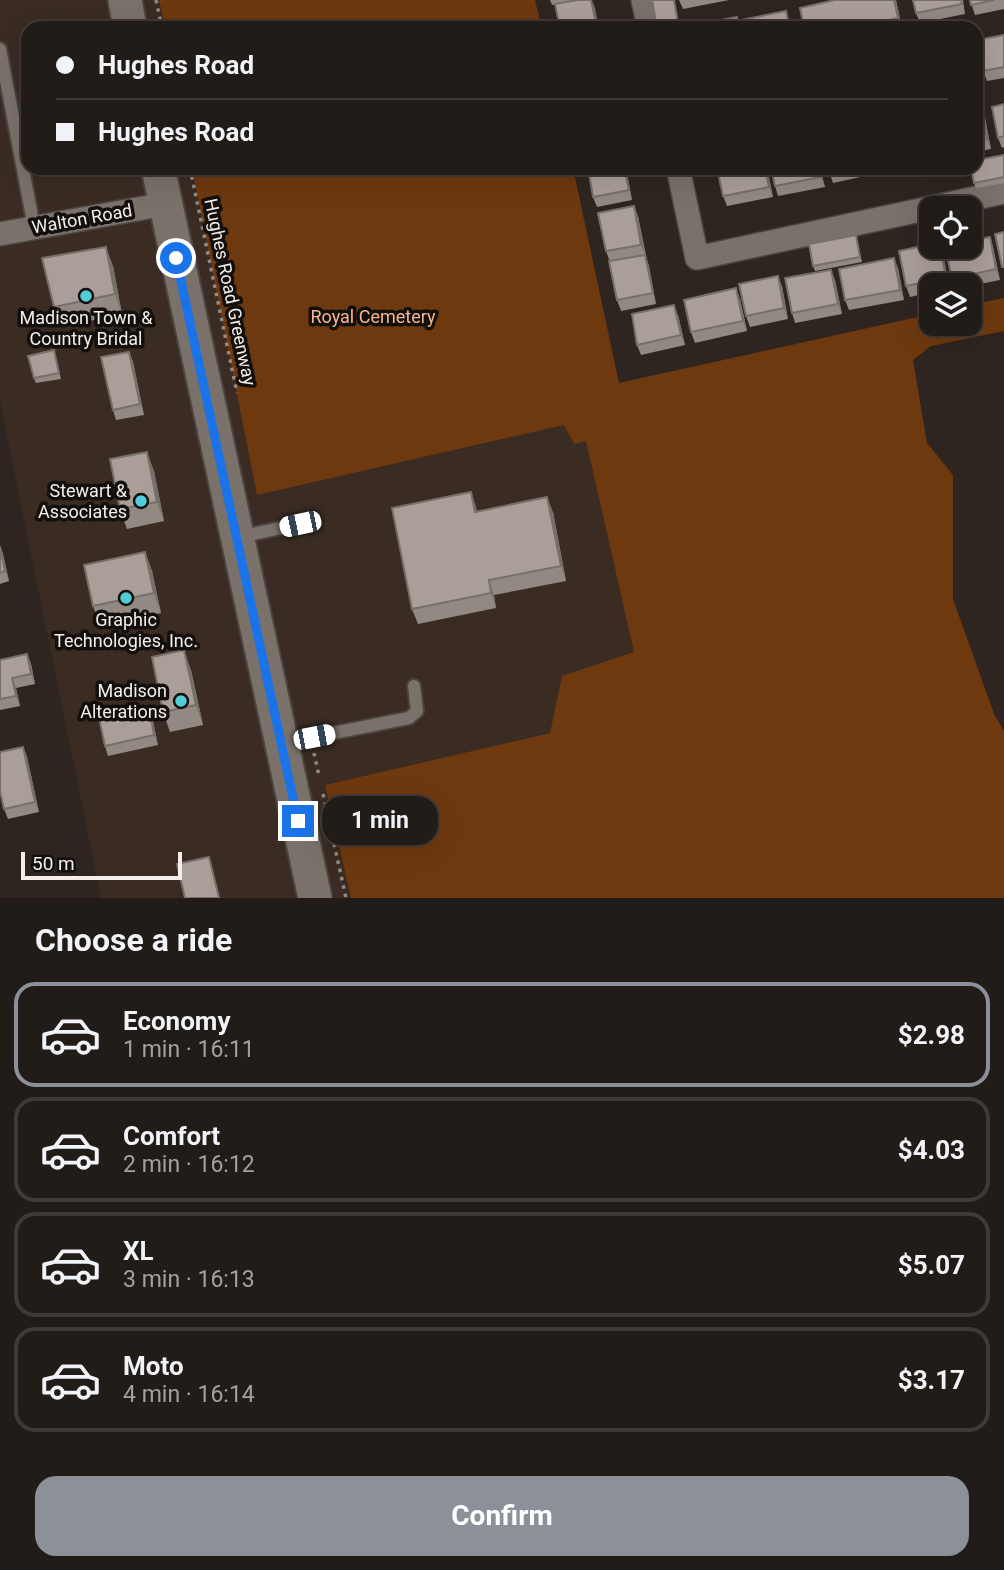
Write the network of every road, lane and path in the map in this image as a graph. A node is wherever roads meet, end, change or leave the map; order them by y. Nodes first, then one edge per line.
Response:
1 (125, 0) edge
2 (156, 0) edge
3 (643, 0) edge
4 (129, 21) edge
5 (160, 21) edge
6 (648, 21) edge
7 (0, 49) edge
8 (21, 159) edge
9 (24, 175) edge
10 (159, 175) edge
11 (191, 175) edge
12 (679, 175) edge
13 (1004, 192) edge
14 (165, 204) junction
15 (34, 227) junction
16 (0, 234) edge
17 (237, 395) dead end
18 (313, 521) dead end
19 (236, 538) junction
20 (414, 685) dead end
21 (281, 744) junction
22 (317, 764) dead end
23 (319, 776) dead end
24 (321, 789) dead end
25 (315, 898) edge
26 (346, 898) edge

1 - 4 main road
2 - 5 path
3 - 6 street
7 - 8 lane
9 - 15 lane
10 - 14 main road
11 - 17 path, Hughes Road Greenway
12 - 13 street
14 - 15 street, Walton Road
14 - 19 main road
15 - 16 street, Walton Road
18 - 19 lane
19 - 21 main road
20 - 21 lane
21 - 25 main road
22 - 23 path
24 - 26 path

